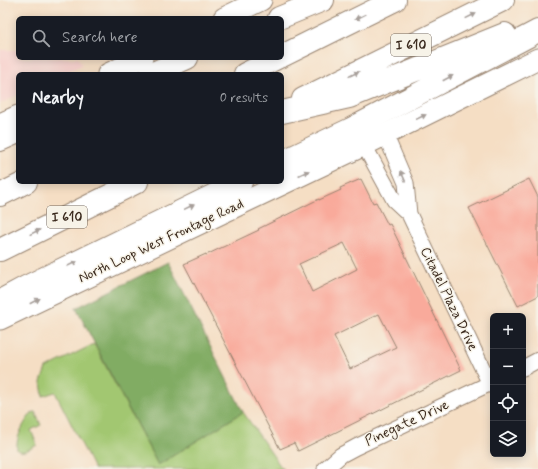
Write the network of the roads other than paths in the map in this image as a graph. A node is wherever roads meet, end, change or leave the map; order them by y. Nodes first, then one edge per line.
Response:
1 (261, 0) edge
2 (323, 0) edge
3 (395, 0) edge
4 (503, 0) edge
5 (228, 16) edge
6 (284, 16) edge
7 (538, 22) edge
8 (538, 30) edge
9 (284, 55) edge
10 (538, 59) edge
11 (138, 60) edge
12 (183, 60) edge
13 (273, 60) edge
14 (112, 72) edge
15 (156, 72) edge
16 (249, 72) edge
17 (284, 110) edge
18 (284, 111) edge
19 (16, 117) edge
20 (0, 124) edge
21 (16, 133) edge
22 (385, 134) junction
23 (357, 137) junction
24 (0, 140) edge
25 (284, 161) edge
26 (284, 174) edge
27 (22, 184) edge
28 (133, 184) edge
29 (237, 184) edge
30 (265, 184) edge
31 (0, 195) edge
32 (409, 214) junction
33 (0, 250) edge
34 (0, 301) edge
35 (0, 319) edge
36 (538, 360) edge
37 (526, 366) edge
38 (490, 381) edge
39 (490, 383) edge
40 (324, 469) edge

1 - 5 main road
2 - 6 highway
3 -> 9 highway
17 -> 4 highway, I 610
7 - 18 highway
23 -> 8 highway
22 -> 10 main road, North Loop West Frontage Road
11 - 14 main road
12 - 15 highway
13 - 16 highway
19 - 20 main road
21 - 24 highway
22 - 23 main road, North Loop West Frontage Road
32 -> 22 street, Citadel Plaza Drive
23 - 25 highway
26 -> 23 main road, North Loop West Frontage Road
23 - 32 street, Citadel Plaza Drive
27 - 31 highway
33 -> 28 highway, I 610
34 -> 29 highway
35 -> 30 main road, North Loop West Frontage Road
32 - 38 street, Citadel Plaza Drive
36 - 37 street
39 - 40 street, Pinegate Drive

